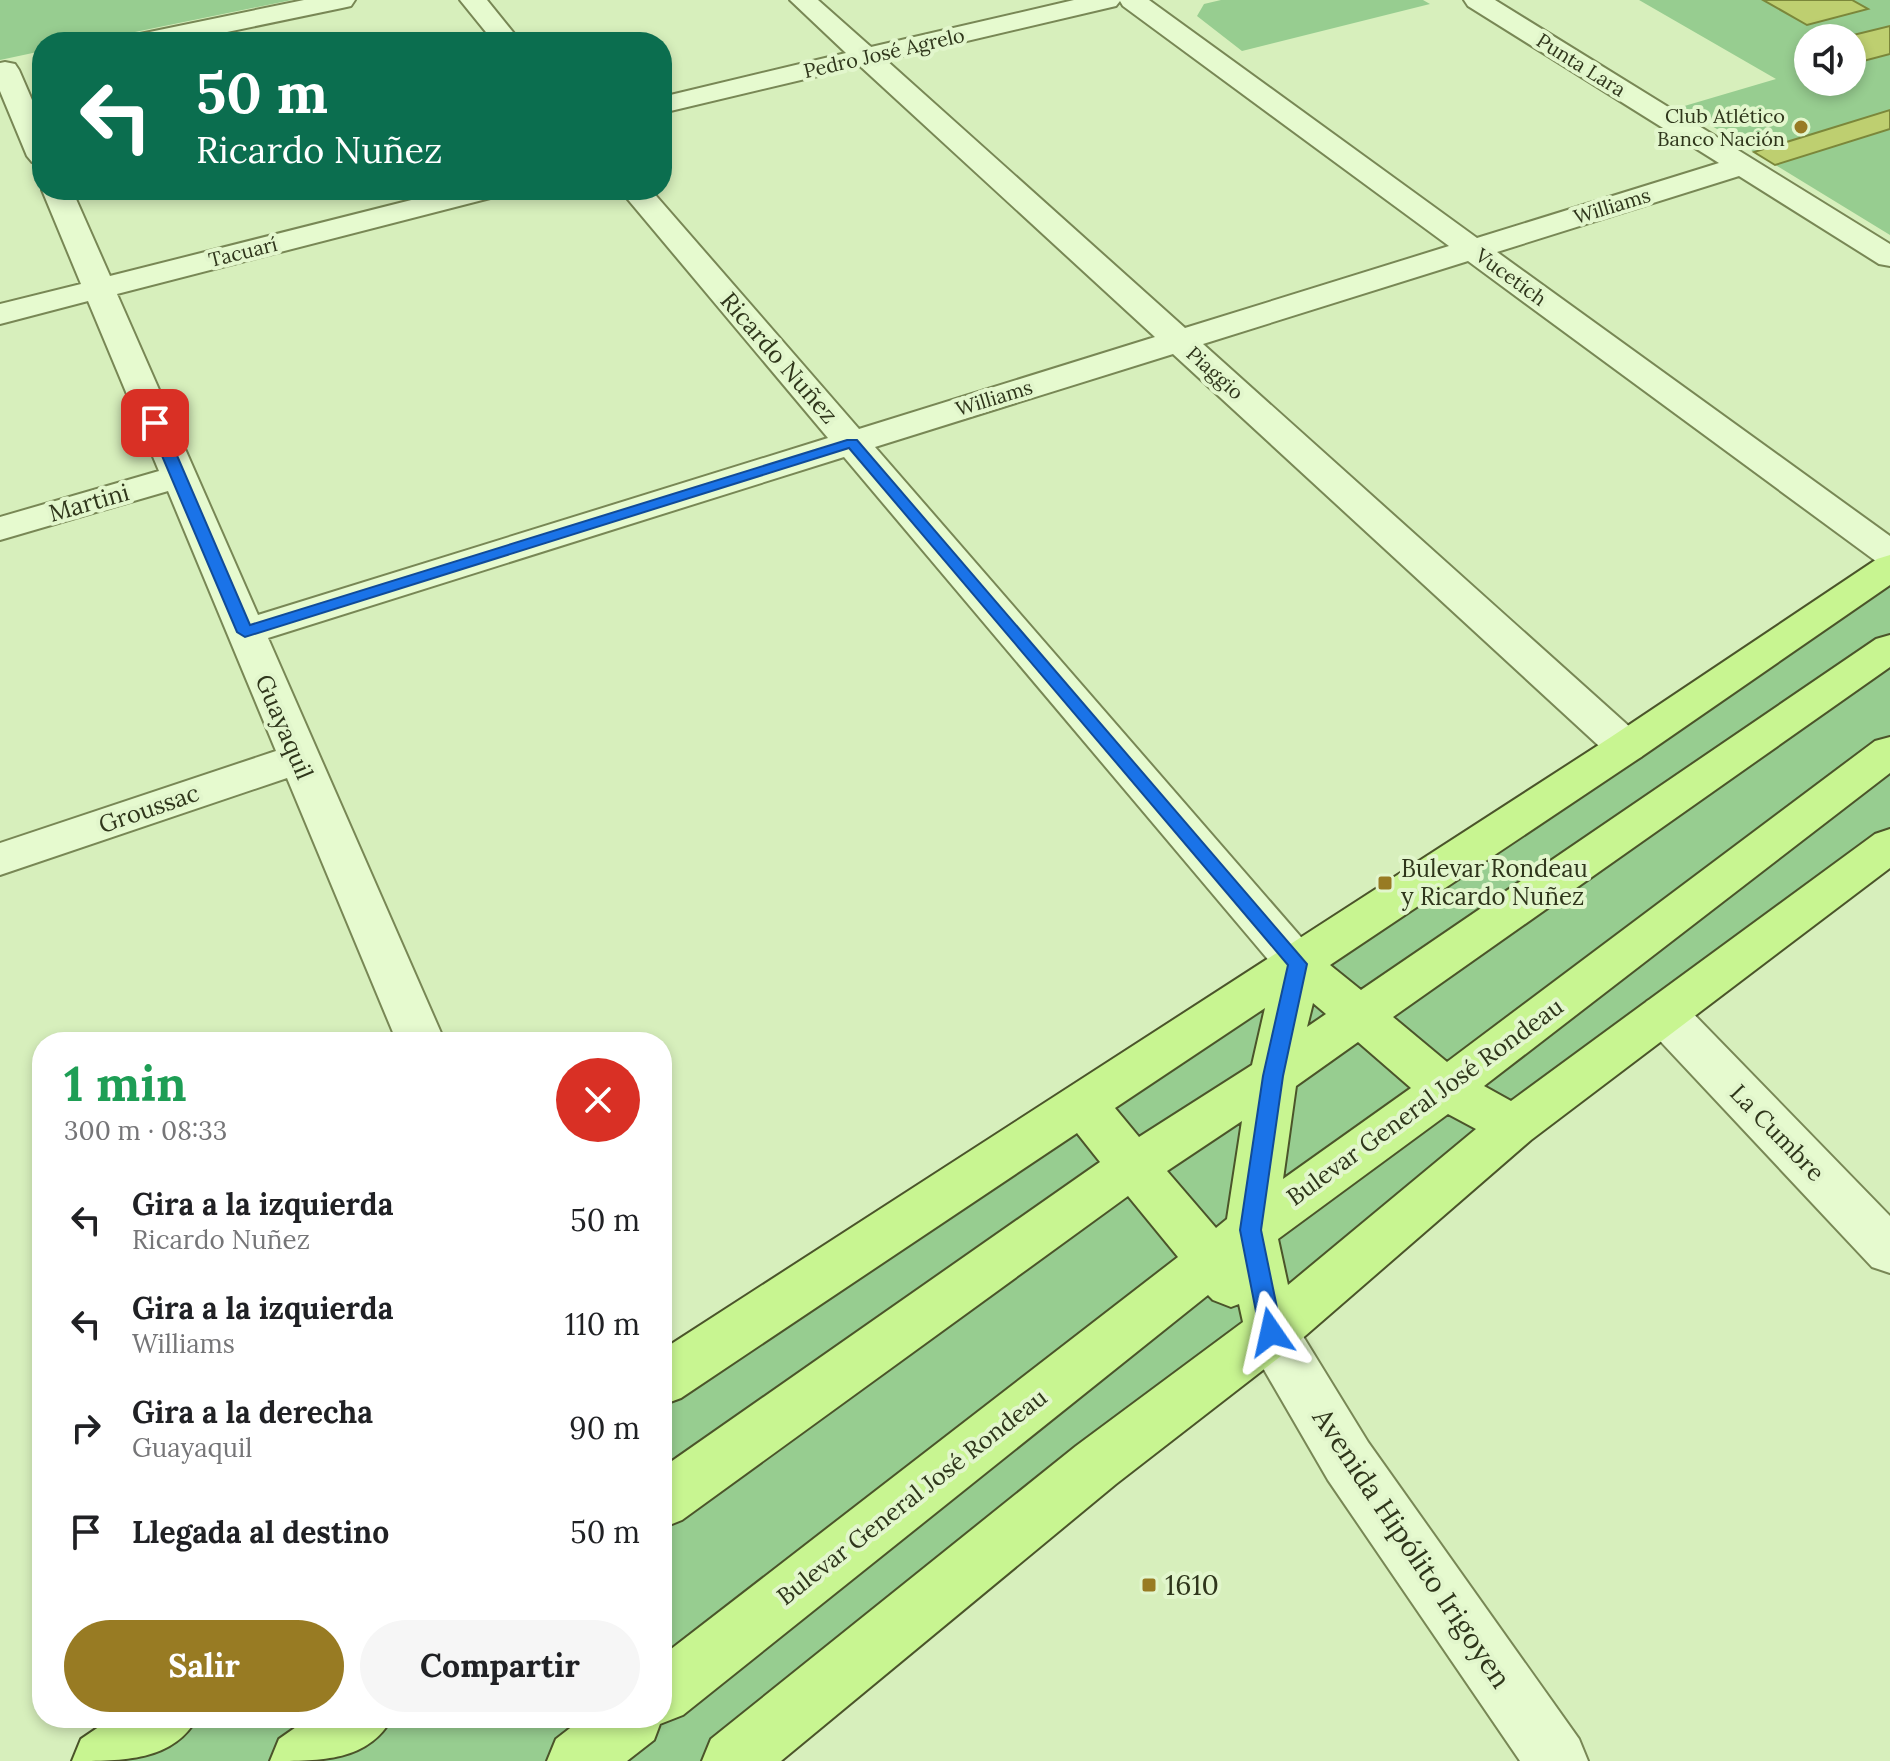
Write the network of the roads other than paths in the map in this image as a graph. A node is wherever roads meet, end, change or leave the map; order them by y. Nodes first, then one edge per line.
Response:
1 (342, 0) edge
2 (473, 0) edge
3 (803, 0) edge
4 (1107, 0) edge
5 (1132, 0) edge
6 (1477, 0) edge
7 (188, 32) edge
8 (500, 32) edge
9 (866, 57) junction
10 (12, 69) edge
11 (672, 103) edge
12 (32, 127) edge
13 (1743, 165) junction
14 (61, 200) edge
15 (447, 200) edge
16 (644, 200) edge
17 (1473, 249) junction
18 (1890, 257) edge
19 (99, 288) junction
20 (0, 314) edge
21 (1179, 341) junction
22 (852, 443) junction
23 (178, 477) junction
24 (0, 529) edge
25 (1890, 554) edge
26 (1890, 567) edge
27 (1890, 593) edge
28 (1811, 622) junction
29 (245, 632) junction
30 (1890, 648) edge
31 (1626, 747) junction
32 (1890, 751) edge
33 (297, 759) junction
34 (1890, 845) edge
35 (0, 859) edge
36 (1298, 964) junction
37 (1664, 1014) junction
38 (1358, 1017) junction
39 (417, 1032) edge
40 (1273, 1076) junction
41 (1446, 1089) junction
42 (1083, 1105) junction
43 (1514, 1126) junction
44 (1133, 1165) junction
45 (1231, 1245) junction
46 (1890, 1251) edge
47 (1271, 1332) junction
48 (672, 1373) edge
49 (672, 1494) edge
50 (672, 1686) edge
51 (151, 1728) edge
52 (347, 1728) edge
53 (619, 1728) edge
54 (103, 1761) edge
55 (301, 1761) edge
56 (578, 1761) edge
57 (733, 1761) edge
58 (1557, 1761) edge

1 - 7 street
2 - 8 street
3 - 9 street, Piaggio
4 - 9 street, Pedro José Agrelo
5 - 17 street, Vucetich
6 - 13 street, Punta Lara
9 - 11 street, Pedro José Agrelo
9 - 21 street, Piaggio
10 - 12 street
13 - 17 street, Williams
13 - 18 street, Punta Lara
14 - 19 street, Guayaquil
15 - 19 street, Tacuarí
16 - 22 street, Ricardo Nuñez
17 - 21 street, Williams
17 - 25 street, Vucetich
19 - 20 street, Tacuarí
19 - 23 street, Guayaquil
21 - 22 street, Williams
21 - 31 street, Piaggio
22 - 29 street, Williams
22 - 36 street, Ricardo Nuñez
23 - 24 street, Martini
23 - 29 street, Guayaquil
26 - 28 main road
27 - 28 main road
28 - 31 main road
29 - 33 street, Guayaquil
30 - 38 main road
31 - 36 main road
32 - 41 main road, Bulevar General José Rondeau
33 - 35 street, Groussac
33 - 39 street, Guayaquil
34 - 37 main road
36 - 38 main road
36 - 40 main road
36 - 42 main road
37 - 43 main road
37 - 46 street, La Cumbre
38 - 40 main road
38 - 41 main road
40 - 44 main road
40 - 45 main road
41 - 43 main road
41 - 45 main road, Bulevar General José Rondeau
42 - 44 main road
42 - 48 main road
43 - 47 main road
44 - 45 main road
44 - 49 main road
45 - 47 main road
45 - 50 main road, Bulevar General José Rondeau
47 - 57 main road
47 - 58 street, Avenida Hipólito Irigoyen
51 - 54 main road
52 - 55 main road
53 - 56 main road

